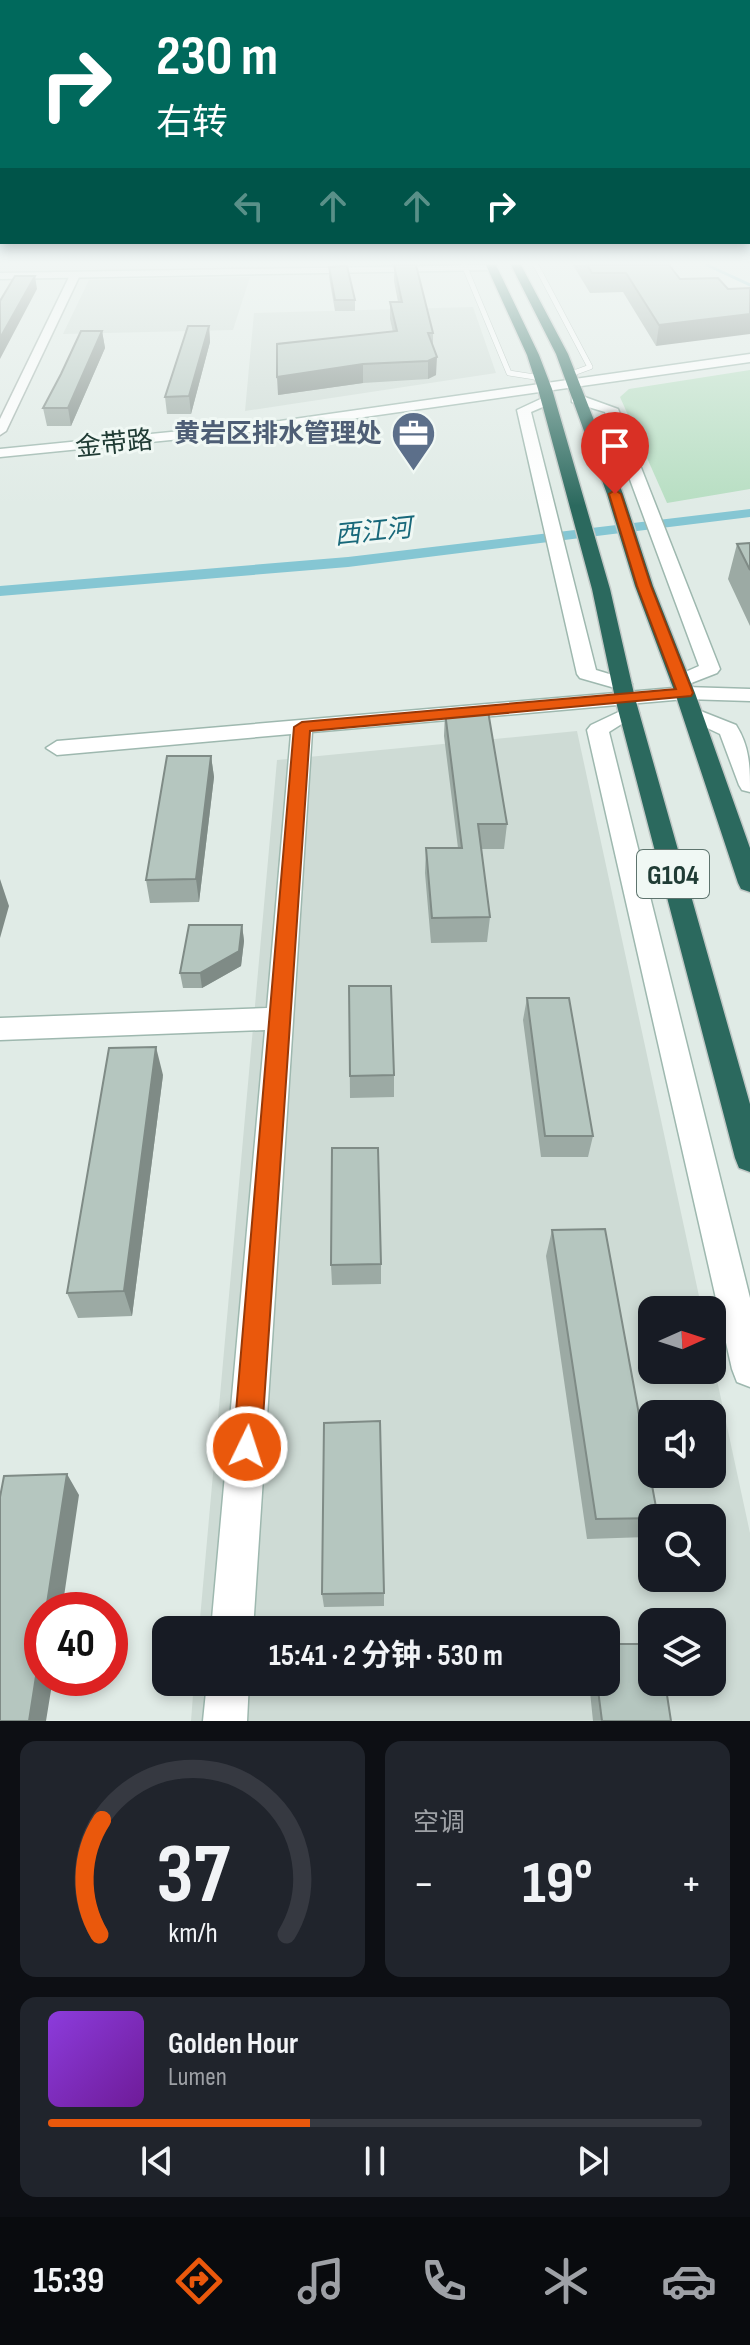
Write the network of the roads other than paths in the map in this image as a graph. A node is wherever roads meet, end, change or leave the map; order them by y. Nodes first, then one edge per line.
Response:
1 (41, 345) edge
2 (497, 345) edge
3 (525, 345) edge
4 (558, 345) edge
5 (579, 345) edge
6 (750, 358) edge
7 (572, 386) junction
8 (544, 389) junction
9 (0, 431) edge
10 (0, 453) edge
11 (683, 687) junction
12 (750, 695) edge
13 (626, 699) junction
14 (693, 714) junction
15 (302, 727) junction
16 (57, 748) dead end
17 (750, 785) edge
18 (750, 883) edge
19 (280, 1018) junction
20 (0, 1029) edge
21 (750, 1158) edge
22 (750, 1369) edge
23 (233, 1616) edge
24 (227, 1696) edge
25 (225, 1721) edge

1 - 9 street
2 - 8 lane
3 - 8 highway
4 - 7 highway
5 - 7 lane
6 - 7 street, 金带路
7 - 8 street, 金带路
7 - 11 highway, G104
7 - 11 street
8 - 10 street, 金带路
8 - 13 highway, G104
8 - 13 street
11 - 12 street
11 - 13 street
11 - 14 highway, G104
13 - 15 street
13 - 21 highway, G104
13 - 22 street
14 - 17 street
14 - 18 highway, G104
15 - 16 street
15 - 19 street
19 - 20 street
19 - 23 street
24 - 25 street

